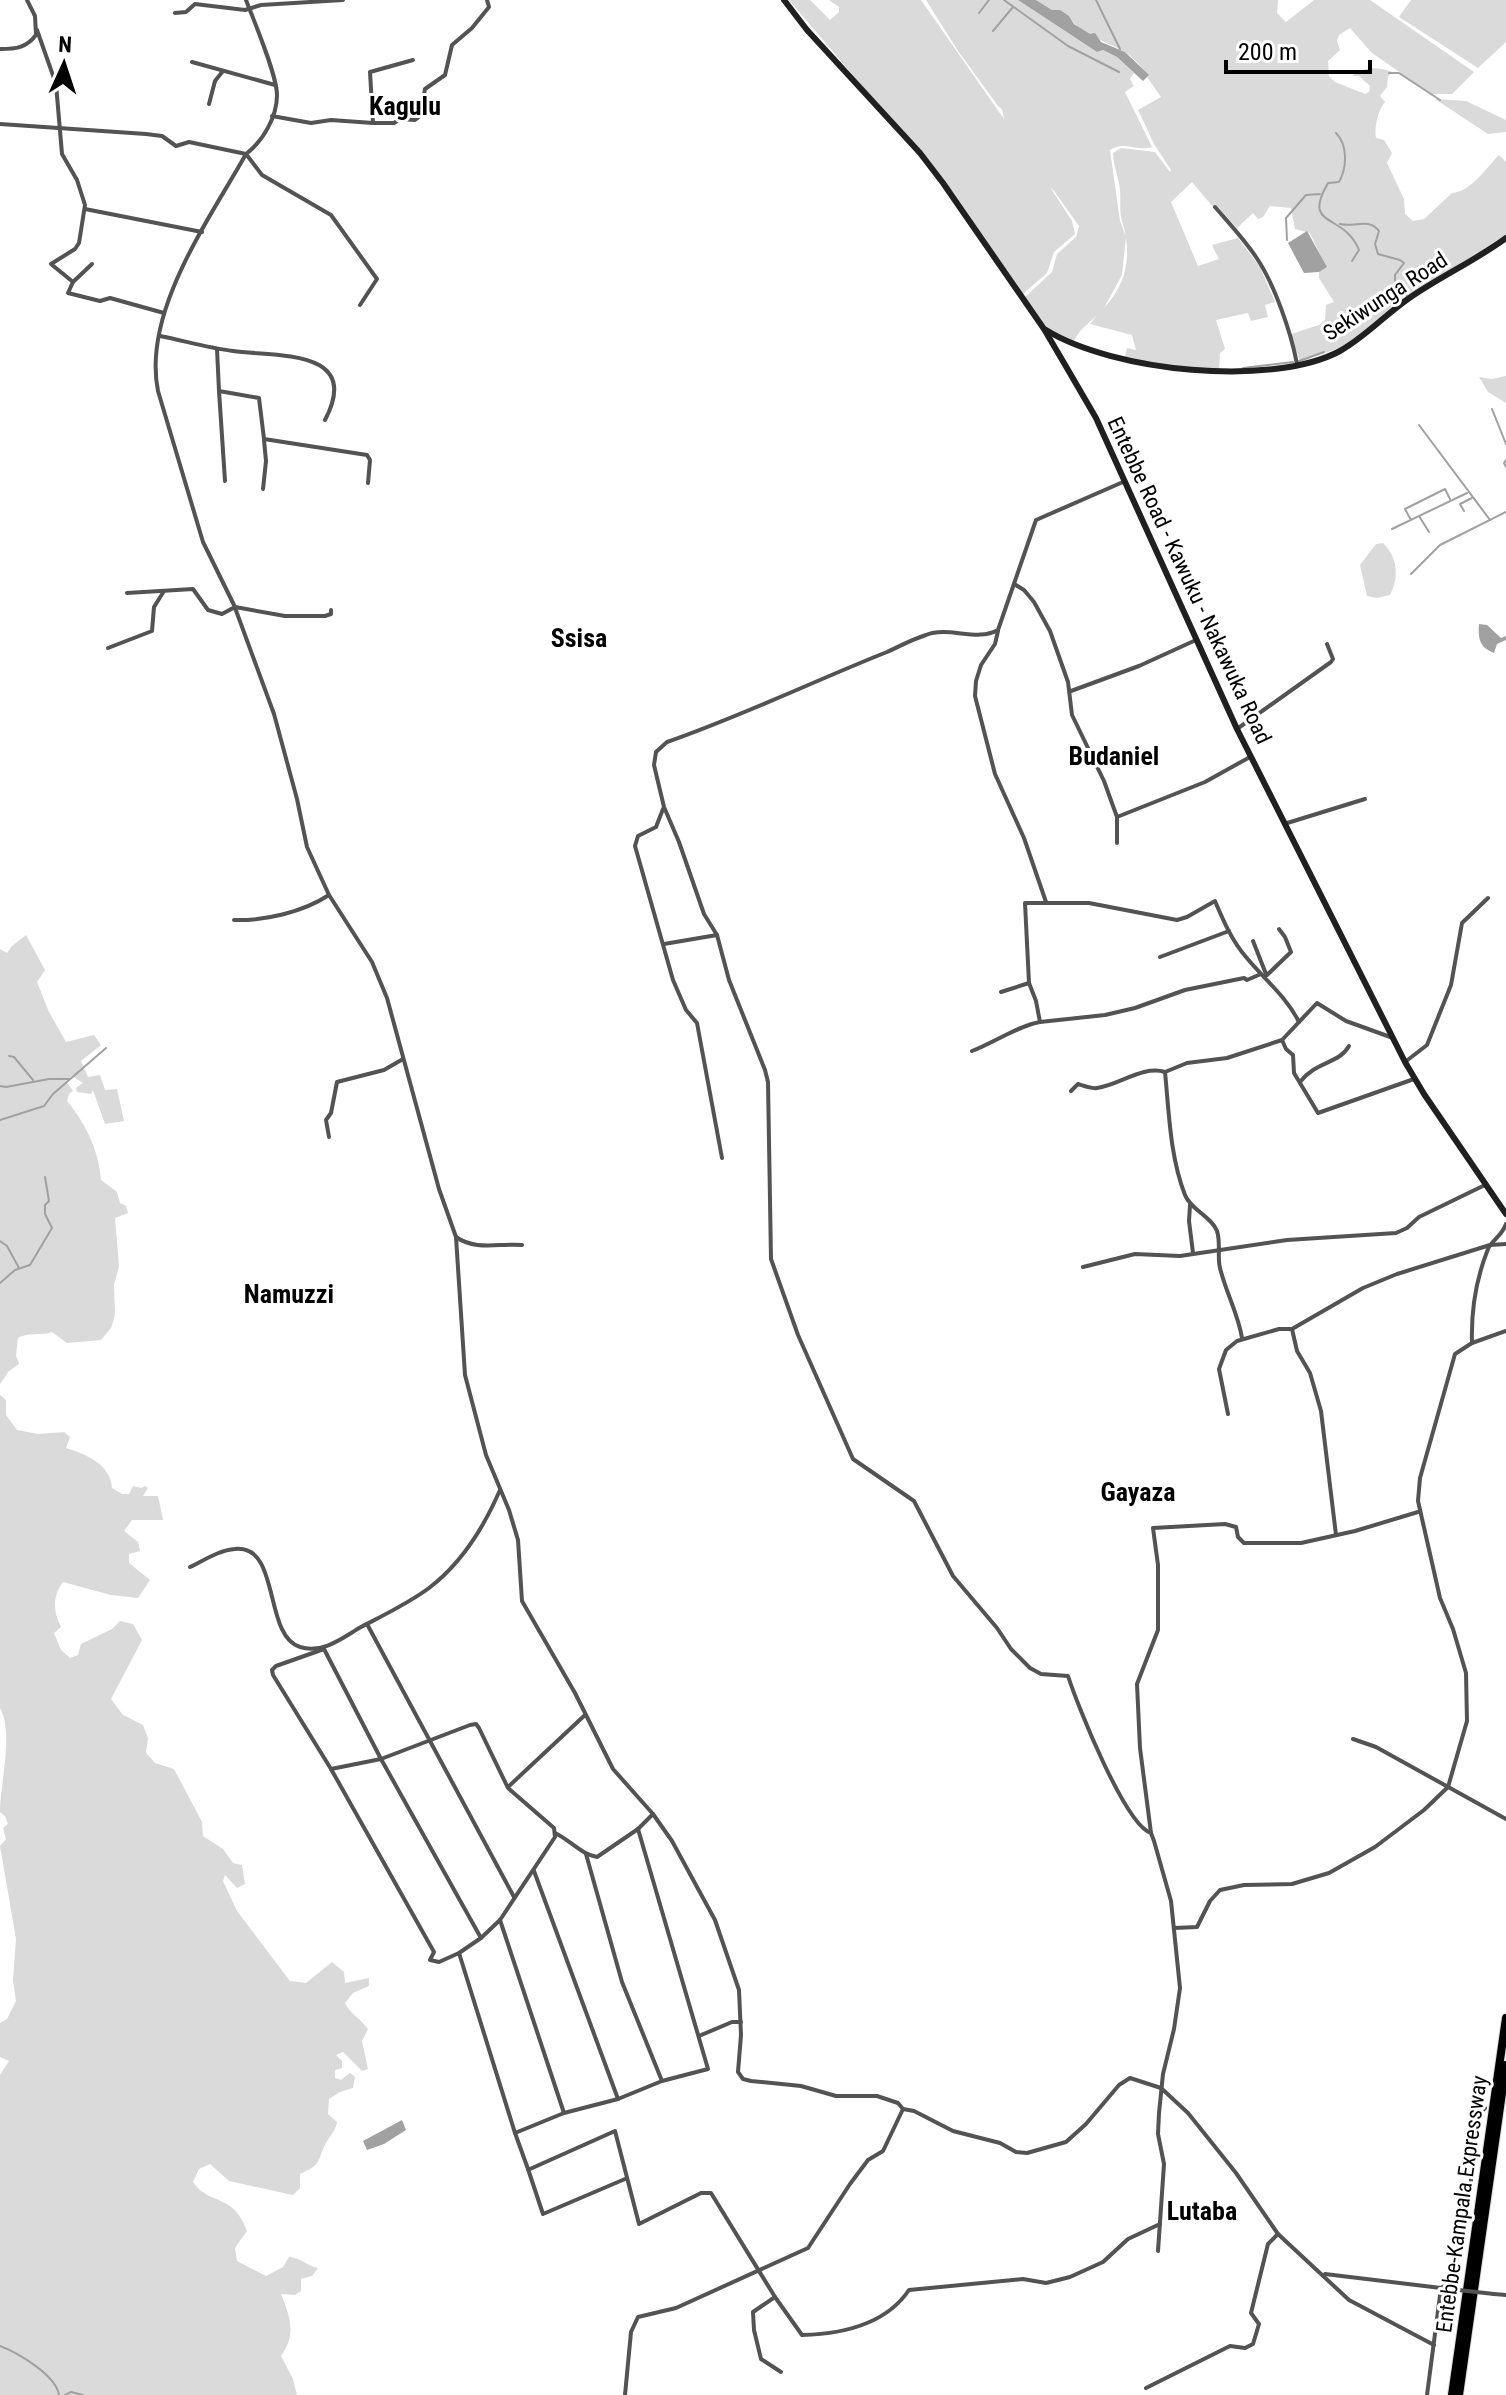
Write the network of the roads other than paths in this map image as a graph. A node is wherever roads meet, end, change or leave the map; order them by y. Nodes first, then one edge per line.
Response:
1 (27, 0) edge
2 (246, 0) edge
3 (343, 0) edge
4 (487, 0) edge
5 (784, 0) edge
6 (249, 8) junction
7 (175, 13) dead end
8 (37, 30) junction
9 (0, 49) edge
10 (413, 60) dead end
11 (192, 62) dead end
12 (223, 71) junction
13 (275, 85) junction
14 (209, 104) dead end
15 (272, 116) junction
16 (373, 123) junction
17 (0, 124) edge
18 (62, 129) junction
19 (246, 154) junction
20 (1215, 207) dead end
21 (85, 209) junction
22 (202, 232) junction
23 (1506, 238) edge
24 (92, 264) dead end
25 (73, 282) junction
26 (360, 305) dead end
27 (164, 313) junction
28 (1044, 329) junction
29 (160, 336) junction
30 (1069, 343) junction
31 (217, 349) junction
32 (1061, 358) junction
33 (1297, 364) junction
34 (219, 391) junction
35 (325, 420) dead end
36 (264, 439) junction
37 (225, 481) dead end
38 (1123, 482) junction
39 (368, 483) dead end
40 (263, 489) dead end
41 (1014, 584) junction
42 (164, 591) junction
43 (127, 593) dead end
44 (235, 607) junction
45 (331, 610) dead end
46 (998, 630) junction
47 (1196, 640) junction
48 (1327, 644) dead end
49 (108, 648) dead end
50 (1071, 691) junction
51 (1237, 729) junction
52 (1252, 755) junction
53 (1365, 799) dead end
54 (664, 807) junction
55 (1117, 817) junction
56 (1284, 824) junction
57 (1117, 843) dead end
58 (329, 895) junction
59 (1488, 898) dead end
60 (1046, 902) junction
61 (234, 920) dead end
62 (1279, 929) dead end
63 (1229, 931) junction
64 (717, 935) junction
65 (1253, 941) dead end
66 (664, 944) junction
67 (1160, 957) dead end
68 (1266, 976) junction
69 (1029, 983) junction
70 (1001, 992) dead end
71 (1040, 1022) junction
72 (1299, 1022) junction
73 (1393, 1038) junction
74 (1282, 1040) junction
75 (1349, 1046) dead end
76 (972, 1051) dead end
77 (403, 1059) junction
78 (1405, 1062) junction
79 (1165, 1072) junction
80 (1414, 1079) junction
81 (1300, 1082) junction
82 (1071, 1091) dead end
83 (329, 1137) dead end
84 (722, 1158) dead end
85 (1485, 1185) junction
86 (1190, 1205) junction
87 (1506, 1214) edge
88 (1506, 1224) edge
89 (456, 1237) junction
90 (1506, 1244) edge
91 (522, 1245) dead end
92 (1490, 1245) junction
93 (1219, 1250) junction
94 (1193, 1253) junction
95 (1083, 1267) dead end
96 (1292, 1329) junction
97 (1506, 1331) edge
98 (1242, 1338) junction
99 (1472, 1343) junction
100 (1228, 1414) dead end
101 (500, 1490) junction
102 (1418, 1512) junction
103 (1336, 1535) junction
104 (190, 1567) dead end
105 (367, 1624) junction
106 (324, 1649) junction
107 (585, 1715) junction
108 (428, 1739) junction
109 (1353, 1739) dead end
110 (381, 1759) junction
111 (331, 1769) junction
112 (1448, 1787) junction
113 (508, 1788) junction
114 (653, 1814) junction
115 (1506, 1819) edge
116 (638, 1829) junction
117 (555, 1833) junction
118 (1151, 1833) junction
119 (586, 1854) junction
120 (534, 1871) junction
121 (514, 1897) junction
122 (500, 1920) junction
123 (1174, 1928) junction
124 (481, 1938) junction
125 (459, 1953) junction
126 (1506, 2018) edge
127 (741, 2022) junction
128 (699, 2036) junction
129 (1506, 2065) edge
130 (662, 2081) junction
131 (1161, 2088) junction
132 (618, 2099) junction
133 (1485, 2108) dead end
134 (903, 2109) junction
135 (564, 2113) junction
136 (515, 2133) junction
137 (528, 2169) junction
138 (625, 2179) junction
139 (1160, 2224) junction
140 (1278, 2234) junction
141 (1158, 2251) dead end
142 (759, 2270) junction
143 (1323, 2274) junction
144 (1441, 2288) junction
145 (1506, 2295) edge
146 (775, 2297) junction
147 (1434, 2345) junction
148 (781, 2372) dead end
149 (1146, 2388) dead end
150 (625, 2395) edge
151 (1427, 2395) edge
152 (1452, 2395) edge
153 (1459, 2395) edge

1 - 8 street
2 - 6 street
3 - 6 street
4 - 16 street
5 - 28 main road, Entebbe Road - Kawuku - Nakawuka Road
6 - 7 street
6 - 13 street
8 - 9 street
8 - 18 street
10 - 16 street
11 - 12 street
12 - 13 street
12 - 14 street
13 - 15 street
15 - 16 street
15 - 19 street
17 - 18 street
18 - 19 street
18 - 21 street
19 - 22 street
19 - 26 street
20 - 33 street
21 - 22 street
21 - 25 street
22 - 27 street
23 - 33 main road, Sekiwunga Road
24 - 25 street
25 - 27 street
27 - 29 street
28 - 30 main road, Sekiwunga Road
28 - 32 main road, Entebbe Road - Kawuku - Nakawuka Road
29 - 31 street
29 - 44 street
30 - 32 main road
30 - 33 main road, Sekiwunga Road
31 - 34 street
31 - 35 street
32 - 38 main road, Entebbe Road - Kawuku - Nakawuka Road
34 - 36 street
34 - 37 street
36 - 39 street
36 - 40 street
38 - 41 street
38 - 47 main road, Entebbe Road - Kawuku - Nakawuka Road
41 - 46 street
41 - 50 street
42 - 43 street
42 - 44 street
42 - 49 street
44 - 45 street
44 - 58 street
46 - 54 street
46 - 60 street
47 - 50 street
47 - 51 main road, Entebbe Road - Kawuku - Nakawuka Road
48 - 51 street
50 - 55 street
51 - 52 main road, Entebbe Road - Kawuku - Nakawuka Road
52 - 55 street
52 - 56 main road, Entebbe Road - Kawuku - Nakawuka Road
53 - 56 street
54 - 64 street
54 - 66 street
55 - 57 street
56 - 73 main road, Entebbe Road - Kawuku - Nakawuka Road
58 - 61 street
58 - 77 street
59 - 78 street
60 - 63 street
60 - 69 street
62 - 68 street
63 - 67 street
63 - 68 street
64 - 66 street
64 - 118 street
65 - 68 street
66 - 84 street
68 - 71 street
68 - 72 street
69 - 70 street
69 - 71 street
71 - 76 street
72 - 73 street
72 - 74 street
73 - 78 main road, Entebbe Road - Kawuku - Nakawuka Road
74 - 79 street
74 - 81 street
75 - 81 street
77 - 83 street
77 - 89 street
78 - 80 main road, Entebbe Road - Kawuku - Nakawuka Road
79 - 82 street
79 - 86 street
80 - 81 street
80 - 85 main road, Entebbe Road - Kawuku - Nakawuka Road
85 - 87 main road, Entebbe Road - Kawuku - Nakawuka Road
85 - 93 street
86 - 93 street
86 - 94 street
88 - 92 street
89 - 91 street
89 - 101 street
90 - 92 street
92 - 96 street
92 - 99 street
93 - 94 street
93 - 98 street
94 - 95 street
96 - 98 street
96 - 103 street
97 - 99 street
98 - 100 street
99 - 102 street
101 - 105 street
101 - 107 street
102 - 103 street
102 - 112 street
103 - 118 street
104 - 106 street
105 - 106 street
105 - 108 street
106 - 110 street
106 - 111 street
107 - 113 street
107 - 114 street
108 - 110 street
108 - 113 street
108 - 121 street
109 - 112 street
110 - 111 street
110 - 124 street
111 - 125 street
112 - 115 street
112 - 123 street
113 - 117 street
114 - 116 street
114 - 127 street
116 - 119 street
116 - 128 street
117 - 119 street
117 - 120 street
118 - 123 street
119 - 130 street
120 - 121 street
120 - 132 street
121 - 122 street
122 - 124 street
122 - 135 street
123 - 131 street
124 - 125 street
125 - 136 street
126 - 152 highway, Entebbe-Kampala Expressway
127 - 128 street
127 - 134 street
128 - 130 street
129 - 153 highway, Entebbe-Kampala Expressway
130 - 132 street
131 - 134 street
131 - 139 street
131 - 140 street
132 - 135 street
133 - 144 street
134 - 142 street
135 - 136 street
136 - 137 street
137 - 138 street
137 - 138 street
138 - 142 street
139 - 141 street
139 - 146 street
140 - 143 street
140 - 149 street
142 - 146 street
142 - 150 street
143 - 144 street
143 - 147 street
144 - 145 street, bridge
144 - 147 street
146 - 148 street
147 - 151 street

